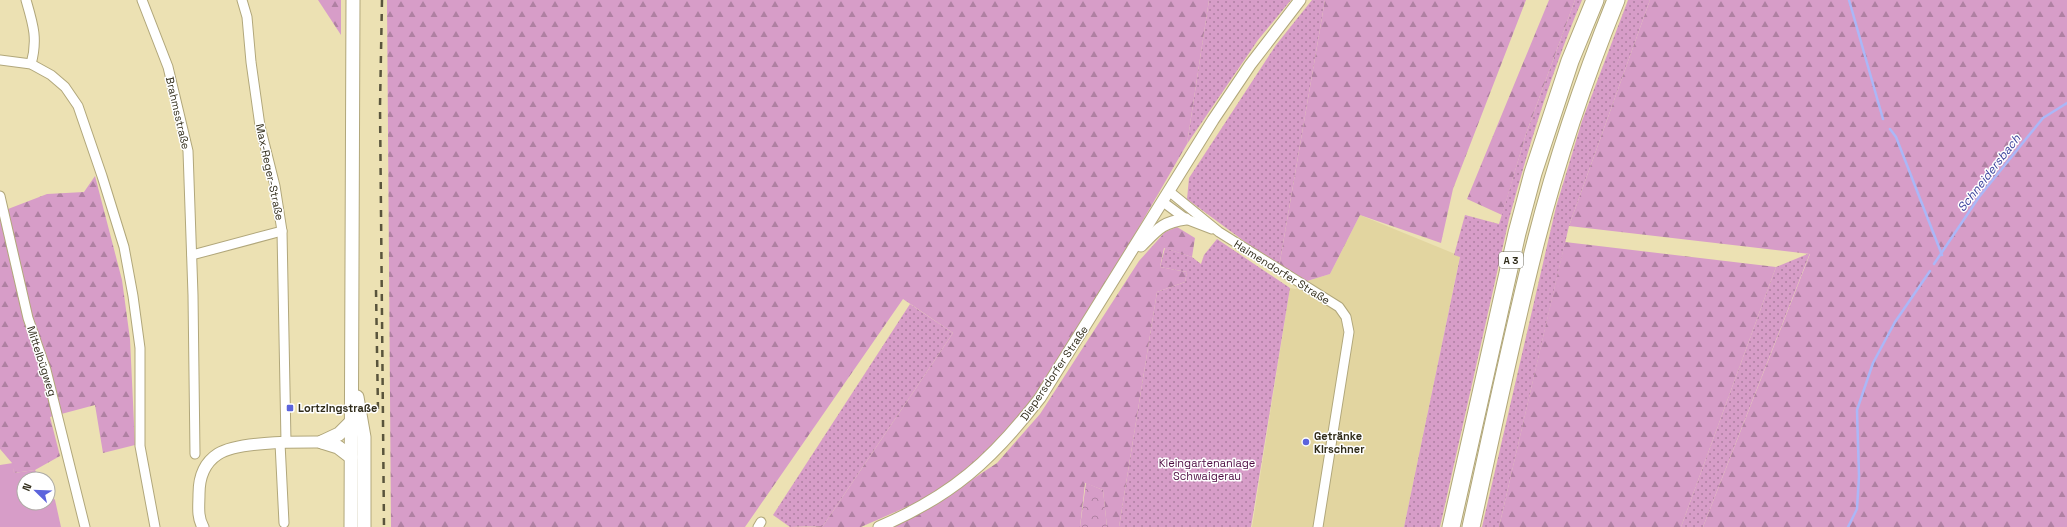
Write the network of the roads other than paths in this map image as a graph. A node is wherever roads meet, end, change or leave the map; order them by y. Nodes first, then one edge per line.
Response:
1 (26, 0) edge
2 (142, 0) edge
3 (242, 0) edge
4 (353, 0) edge
5 (1300, 0) edge
6 (1595, 0) edge
7 (1616, 0) edge
8 (0, 60) edge
9 (31, 64) junction
10 (1170, 192) junction
11 (0, 196) edge
12 (1163, 202) junction
13 (1186, 219) junction
14 (282, 231) junction
15 (1219, 232) junction
16 (192, 255) junction
17 (1128, 257) junction
18 (352, 370) junction
19 (351, 422) junction
20 (322, 442) junction
21 (283, 443) junction
22 (195, 454) dead end
23 (351, 457) junction
24 (284, 524) dead end
25 (85, 527) edge
26 (155, 527) edge
27 (203, 527) edge
28 (351, 527) edge
29 (364, 527) edge
30 (879, 527) edge
31 (1318, 527) edge
32 (1451, 527) edge
33 (1471, 527) edge

1 - 9 street
2 - 16 street, Brahmsstraße
3 - 14 street, Max-Reger-Straße
4 - 18 main road
5 - 10 street, Diepersdorfer Straße
6 - 32 highway, A 3
7 - 33 highway, A 3
8 - 9 street
9 - 26 street
10 - 12 street, Diepersdorfer Straße
10 - 15 street, Haimendorfer Straße
11 - 25 street, Mittelbügweg
12 - 13 street, Haimendorfer Straße
12 - 17 street, Diepersdorfer Straße
13 - 15 street, Haimendorfer Straße
13 - 17 street
14 - 16 street
14 - 21 street, Max-Reger-Straße
15 - 31 street, Haimendorfer Straße
16 - 22 street, Brahmsstraße
17 - 30 street, Diepersdorfer Straße
18 - 19 main road
18 - 29 main road
19 - 20 main road
19 - 23 main road
20 - 21 street
20 - 23 main road
21 - 24 street
21 - 27 street
23 - 28 main road

